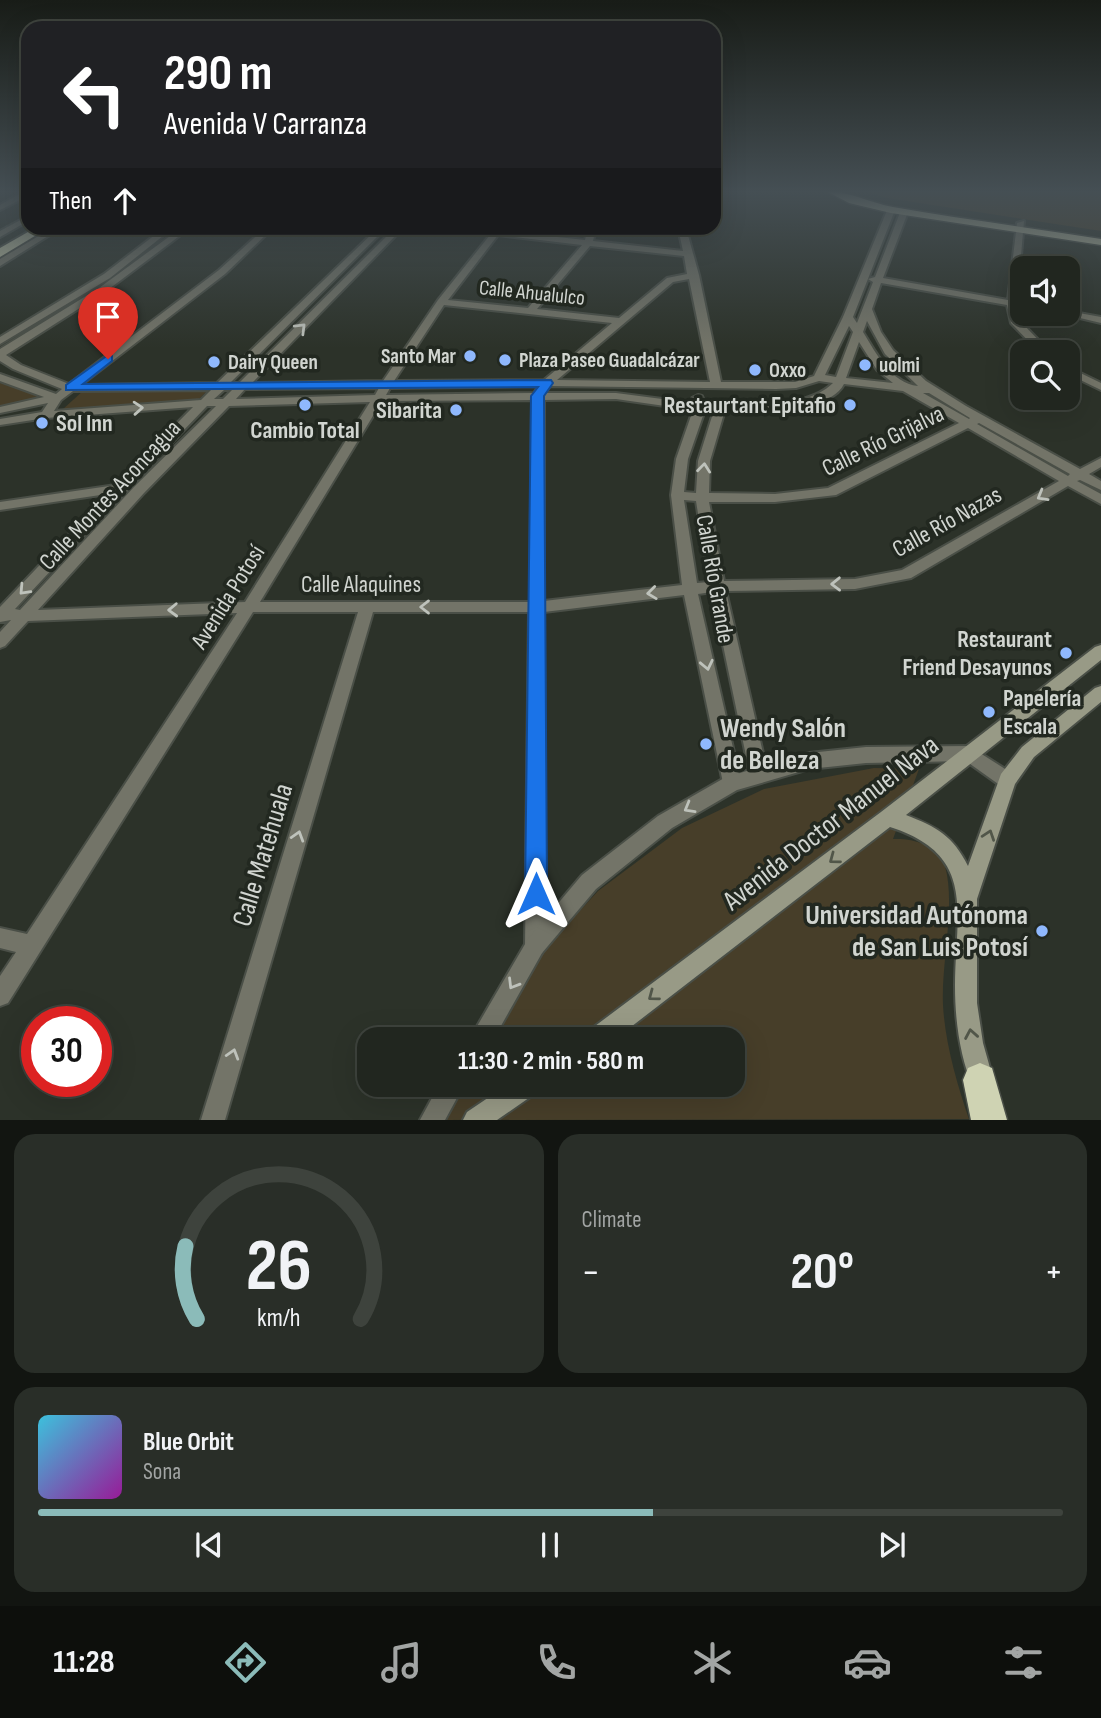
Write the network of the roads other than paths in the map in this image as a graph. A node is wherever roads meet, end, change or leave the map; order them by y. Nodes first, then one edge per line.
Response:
1 (16, 243) edge
2 (31, 243) edge
3 (149, 243) edge
4 (165, 243) edge
5 (253, 243) edge
6 (366, 243) edge
7 (384, 243) edge
8 (487, 243) edge
9 (588, 243) edge
10 (590, 243) edge
11 (686, 243) edge
12 (878, 243) edge
13 (893, 243) edge
14 (0, 253) edge
15 (689, 254) junction
16 (0, 262) edge
17 (694, 275) junction
18 (865, 277) junction
19 (880, 280) junction
20 (441, 302) junction
21 (1010, 303) edge
22 (302, 304) junction
23 (323, 306) junction
24 (868, 310) junction
25 (529, 313) junction
26 (1080, 316) edge
27 (848, 317) junction
28 (1101, 320) edge
29 (620, 321) junction
30 (1019, 326) edge
31 (859, 332) junction
32 (1033, 340) edge
33 (0, 341) edge
34 (0, 355) edge
35 (1080, 376) edge
36 (0, 377) edge
37 (818, 378) junction
38 (547, 383) junction
39 (838, 383) junction
40 (695, 384) junction
41 (716, 384) junction
42 (220, 387) junction
43 (242, 387) junction
44 (905, 387) junction
45 (1101, 387) edge
46 (70, 388) junction
47 (383, 392) junction
48 (926, 394) junction
49 (538, 396) junction
50 (57, 398) junction
51 (205, 403) junction
52 (228, 403) junction
53 (721, 406) junction
54 (700, 407) junction
55 (0, 410) edge
56 (46, 415) junction
57 (973, 421) junction
58 (0, 422) edge
59 (1101, 462) edge
60 (1074, 478) junction
61 (1101, 486) edge
62 (121, 487) junction
63 (139, 490) junction
64 (677, 495) junction
65 (702, 498) junction
66 (1101, 500) edge
67 (0, 506) edge
68 (719, 586) junction
69 (691, 588) junction
70 (249, 607) junction
71 (367, 607) junction
72 (538, 607) junction
73 (1, 615) edge
74 (26, 616) junction
75 (0, 642) edge
76 (1101, 651) edge
77 (1101, 693) edge
78 (970, 753) junction
79 (759, 775) junction
80 (1007, 780) junction
81 (732, 783) junction
82 (888, 818) junction
83 (967, 899) junction
84 (0, 938) edge
85 (31, 945) junction
86 (535, 946) junction
87 (0, 995) edge
88 (488, 1027) edge
89 (613, 1027) edge
90 (980, 1080) junction
91 (445, 1097) edge
92 (509, 1097) edge
93 (213, 1119) edge
94 (432, 1119) edge
95 (475, 1119) edge
96 (989, 1119) edge
97 (1003, 1119) edge

1 - 14 highway
2 - 16 street
3 - 33 street
4 - 34 street
5 - 46 street
6 - 22 street, Calle Montes Aconcagua
7 - 23 street, Calle Montes Aconcagua
8 - 20 street, Avenida Potosí
9 - 25 street
10 - 15 street
11 - 15 street
12 - 18 street
13 - 19 street
15 - 17 street
17 - 29 street
17 - 41 street
18 - 19 street
18 - 27 street
19 - 21 street
19 - 24 street
20 - 25 street, Calle Ahualulco
20 - 47 street, Avenida Potosí
22 - 23 street
22 - 42 street, Calle Montes Aconcagua
43 -> 23 street, Calle Montes Aconcagua
24 - 31 street
24 - 48 street
25 - 29 street, Calle Ahualulco
26 - 28 street
27 - 31 street
27 - 37 street
29 - 38 street
30 - 32 street
31 - 39 street
31 - 44 street
34 - 46 street
35 - 45 street
36 - 50 street
37 - 39 street
37 - 41 street
38 - 40 street
38 - 47 street
38 - 49 street
39 - 44 street
39 - 48 street
39 - 53 street
40 - 41 street
40 - 54 street
42 - 43 street
42 - 46 street
42 - 51 street, Calle Montes Aconcagua
43 - 47 street
43 - 52 street, Calle Montes Aconcagua
44 - 48 street
46 - 50 street
47 - 49 street
47 - 52 street
47 - 70 street, Avenida Potosí
48 - 57 street
49 - 54 street
49 - 72 street
50 - 55 street
50 - 56 street
51 - 52 street
56 -> 51 street
51 - 62 street, Calle Montes Aconcagua
52 - 63 street, Calle Montes Aconcagua
53 - 54 street
65 -> 53 street, Calle Río Grande
54 - 64 street, Calle Río Grande
56 - 58 street
57 - 60 street
57 - 65 street, Calle Río Grijalva
59 - 60 street, Calle Río Nazas
60 - 61 street
60 - 66 street
60 -> 68 street, Calle Río Nazas
62 - 63 street
62 - 67 street
62 -> 73 street, Calle Montes Aconcagua
63 - 74 street, Calle Montes Aconcagua
64 - 65 street, Calle Río Grijalva
64 - 69 street, Calle Río Grande
65 - 68 street, Calle Río Grande
68 - 69 street, Calle Alaquines
68 - 79 street, Calle Río Grande
69 -> 72 street, Calle Alaquines
69 -> 81 street, Calle Río Grande
70 - 71 street, Calle Alaquines
70 -> 74 street, Calle Alaquines
70 - 85 street, Avenida Potosí
72 -> 71 street, Calle Alaquines
93 -> 71 street, Calle Matehuala
72 - 86 street
73 - 74 street, Calle Alaquines
74 - 75 street, Calle Montes Aconcagua
76 - 78 main road, Avenida Doctor Manuel Nava
77 - 80 main road
78 - 79 street
78 - 80 street
78 - 82 main road, Avenida Doctor Manuel Nava
79 - 81 street
83 -> 80 main road
81 -> 86 street
82 - 83 main road
82 -> 89 main road, Avenida Doctor Manuel Nava
90 -> 83 main road
84 - 85 street
85 - 87 street, Avenida Potosí
86 -> 88 street
90 - 96 highway
90 - 97 main road
91 - 94 street
92 - 95 main road

